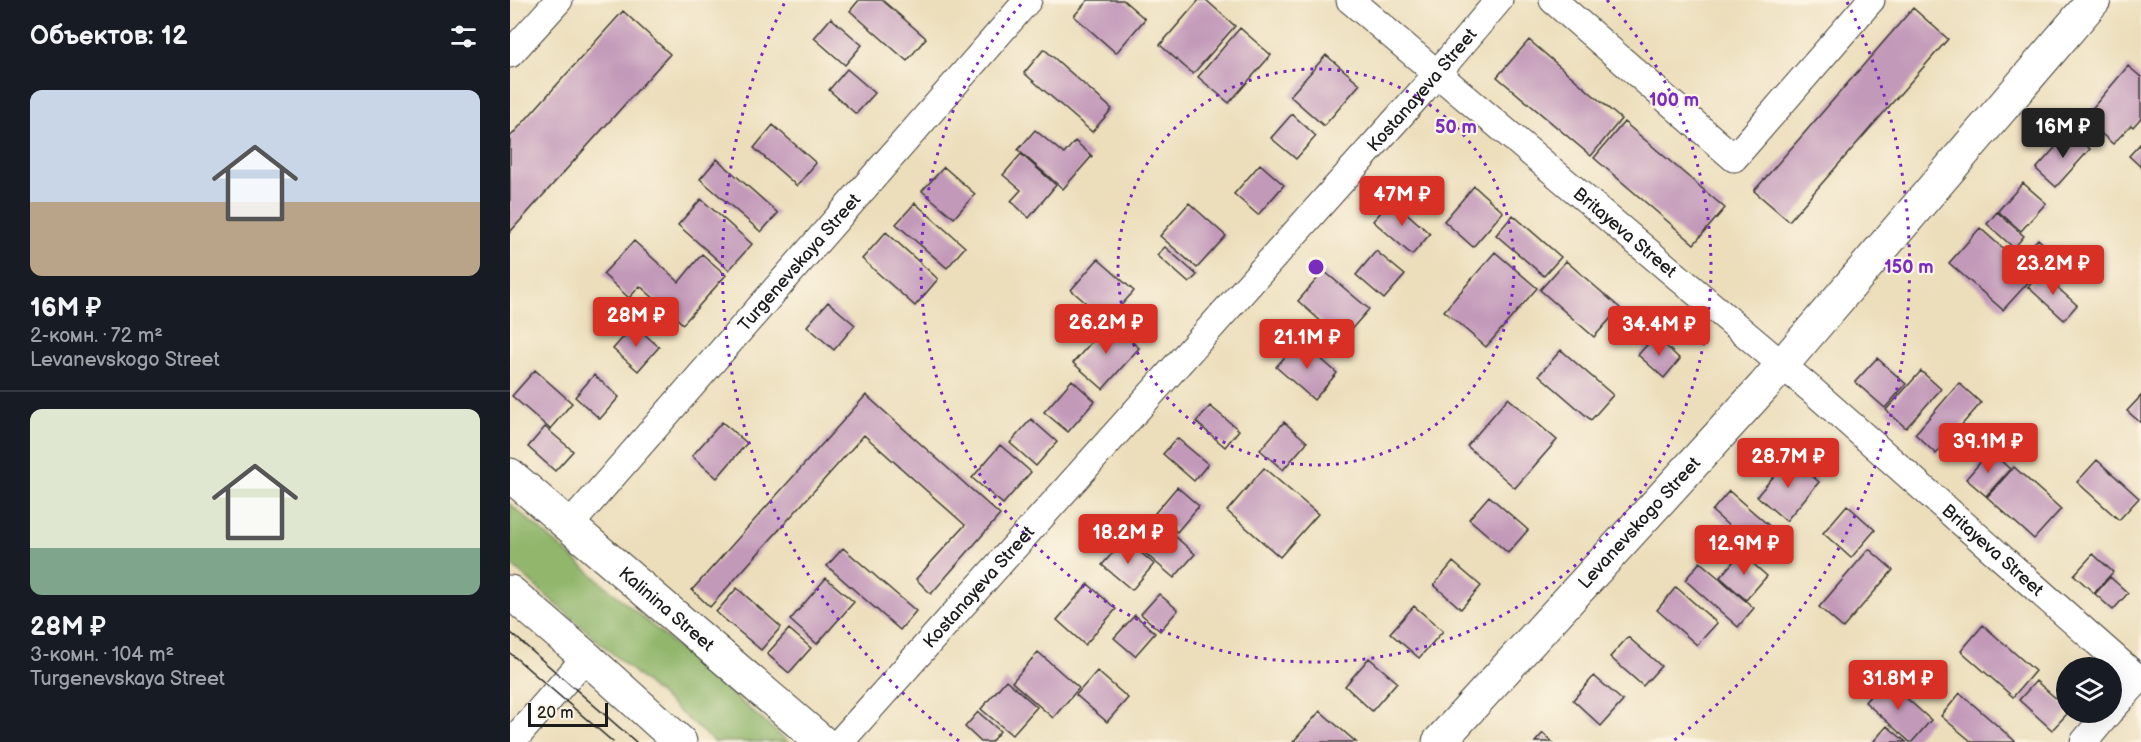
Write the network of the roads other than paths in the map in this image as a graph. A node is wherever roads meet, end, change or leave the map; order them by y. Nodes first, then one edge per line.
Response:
1 (558, 0) edge
2 (1028, 0) edge
3 (1350, 0) edge
4 (1499, 0) edge
5 (1553, 0) edge
6 (1871, 0) edge
7 (2094, 0) edge
8 (510, 54) edge
9 (1437, 75) junction
10 (1782, 365) junction
11 (510, 476) edge
12 (569, 526) junction
13 (510, 592) edge
14 (586, 657) junction
15 (2140, 679) edge
16 (2122, 698) edge
17 (2100, 723) edge
18 (512, 742) edge
19 (680, 742) edge
20 (822, 742) edge
21 (840, 742) edge
22 (1439, 742) edge
23 (2084, 742) edge

1 - 8 street
2 - 12 street, Turgenevskaya Street
3 - 9 street, Britayeva Street
4 - 9 street, Kostanayeva Street
5 - 6 street
7 - 10 street, Levanevskogo Street
9 - 10 street, Britayeva Street
9 - 21 street, Kostanayeva Street
10 - 15 street, Britayeva Street
10 - 22 street, Levanevskogo Street
11 - 12 street, Kalinina Street
12 - 20 street, Kalinina Street
13 - 14 street
14 - 18 street
14 - 19 street
15 - 16 street
17 - 23 street

